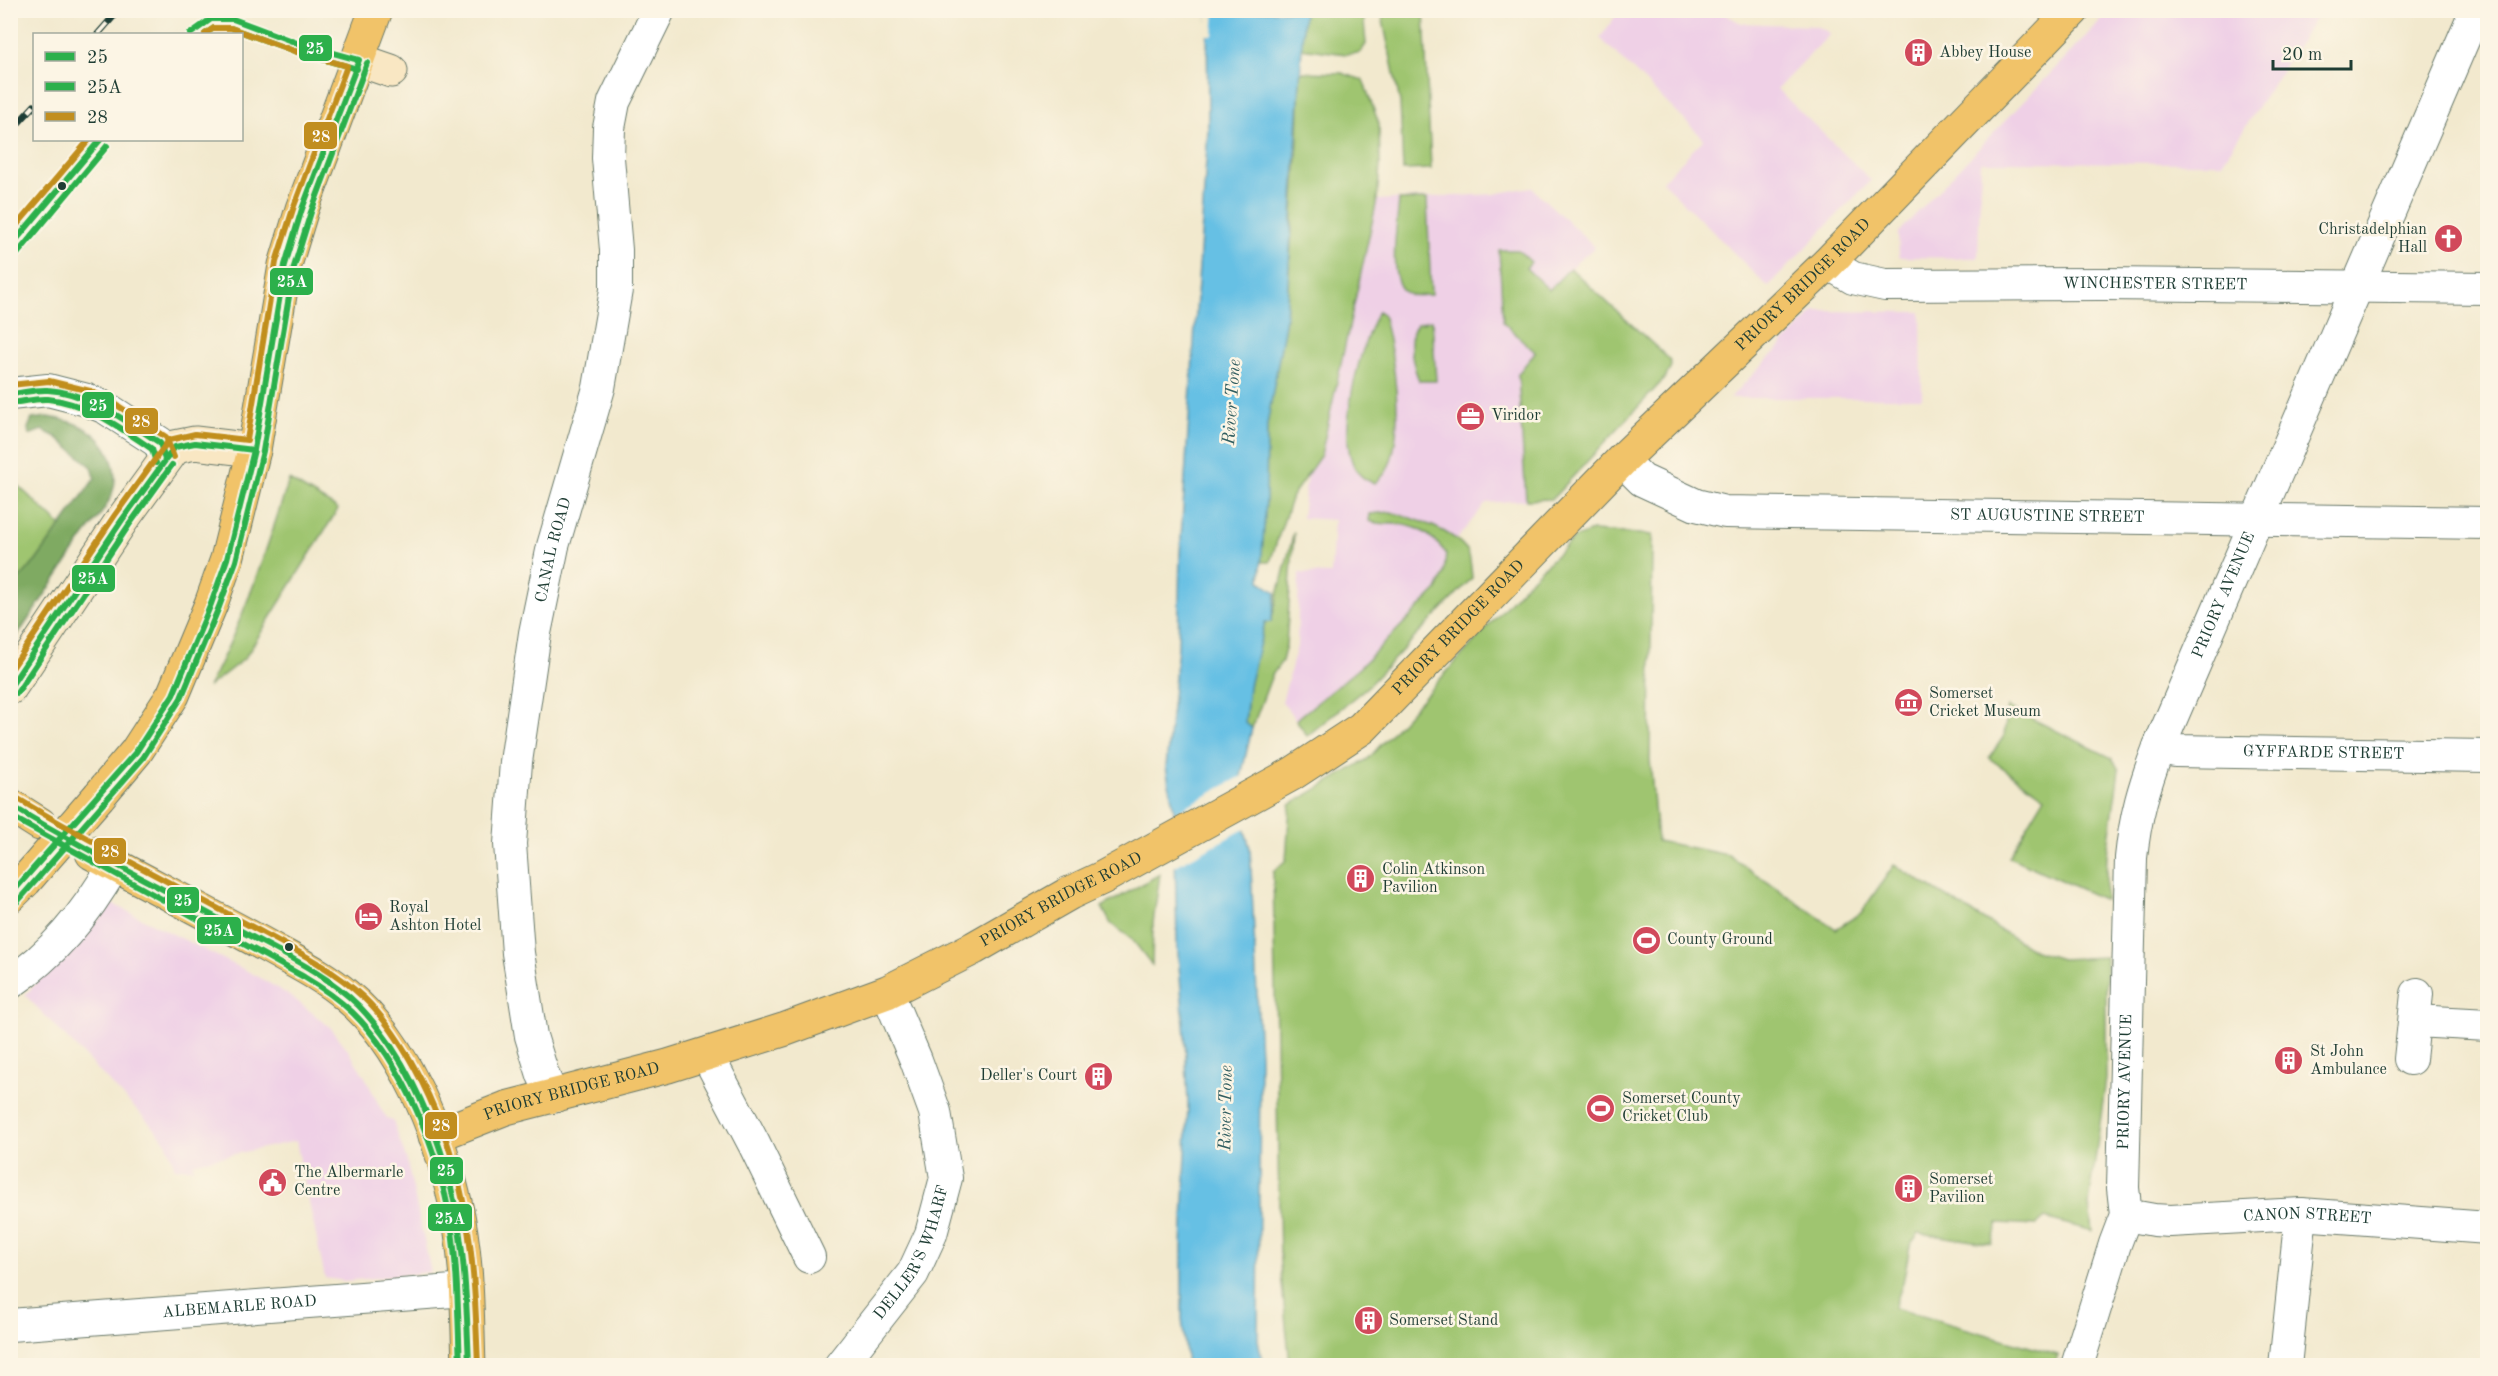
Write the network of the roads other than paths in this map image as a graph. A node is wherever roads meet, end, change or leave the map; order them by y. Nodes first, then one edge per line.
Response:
1 (376, 10) edge
2 (660, 10) edge
3 (2073, 10) edge
4 (2477, 24) edge
5 (359, 60) junction
6 (391, 71) dead end
7 (1828, 263) junction
8 (2358, 286) junction
9 (2487, 288) edge
10 (10, 394) edge
11 (254, 450) junction
12 (165, 460) junction
13 (1622, 460) junction
14 (2257, 520) junction
15 (2487, 523) edge
16 (10, 688) edge
17 (2159, 747) junction
18 (2487, 756) edge
19 (10, 806) edge
20 (40, 824) dead end
21 (103, 859) joint
22 (18, 889) edge
23 (10, 983) edge
24 (887, 992) junction
25 (2487, 1025) edge
26 (709, 1053) junction
27 (2410, 1059) dead end
28 (553, 1097) junction
29 (435, 1136) junction
30 (2301, 1214) junction
31 (2127, 1215) junction
32 (2487, 1228) edge
33 (809, 1257) dead end
34 (466, 1290) junction
35 (10, 1325) edge
36 (469, 1365) edge
37 (840, 1365) edge
38 (2077, 1365) edge
39 (2285, 1365) edge

1 - 5 main road
2 - 28 street, CANAL ROAD
3 - 7 main road, PRIORY BRIDGE ROAD
4 - 8 street, PRIORY AVENUE
5 - 6 street
5 - 11 main road
7 - 8 street, WINCHESTER STREET
7 - 13 main road, PRIORY BRIDGE ROAD
8 - 9 street, WINCHESTER STREET
8 - 14 street, PRIORY AVENUE
10 - 12 street
11 - 12 street
11 - 22 main road, bridge
12 - 16 street
13 - 14 street, ST AUGUSTINE STREET
13 - 24 main road, PRIORY BRIDGE ROAD
14 - 15 street, ST AUGUSTINE STREET
14 - 17 street, PRIORY AVENUE
17 - 18 street, GYFFARDE STREET
17 - 31 street, PRIORY AVENUE
19 - 20 main road
21 - 23 street
21 - 29 main road
24 - 26 main road, PRIORY BRIDGE ROAD
24 - 37 street, DELLER'S WHARF
25 - 27 street
26 - 28 main road, PRIORY BRIDGE ROAD
26 - 33 street
28 - 29 main road, PRIORY BRIDGE ROAD
29 - 34 main road
30 - 31 street, CANON STREET
30 - 32 street, CANON STREET
30 - 39 street
31 - 38 street
34 - 35 street, ALBEMARLE ROAD
34 - 36 main road

